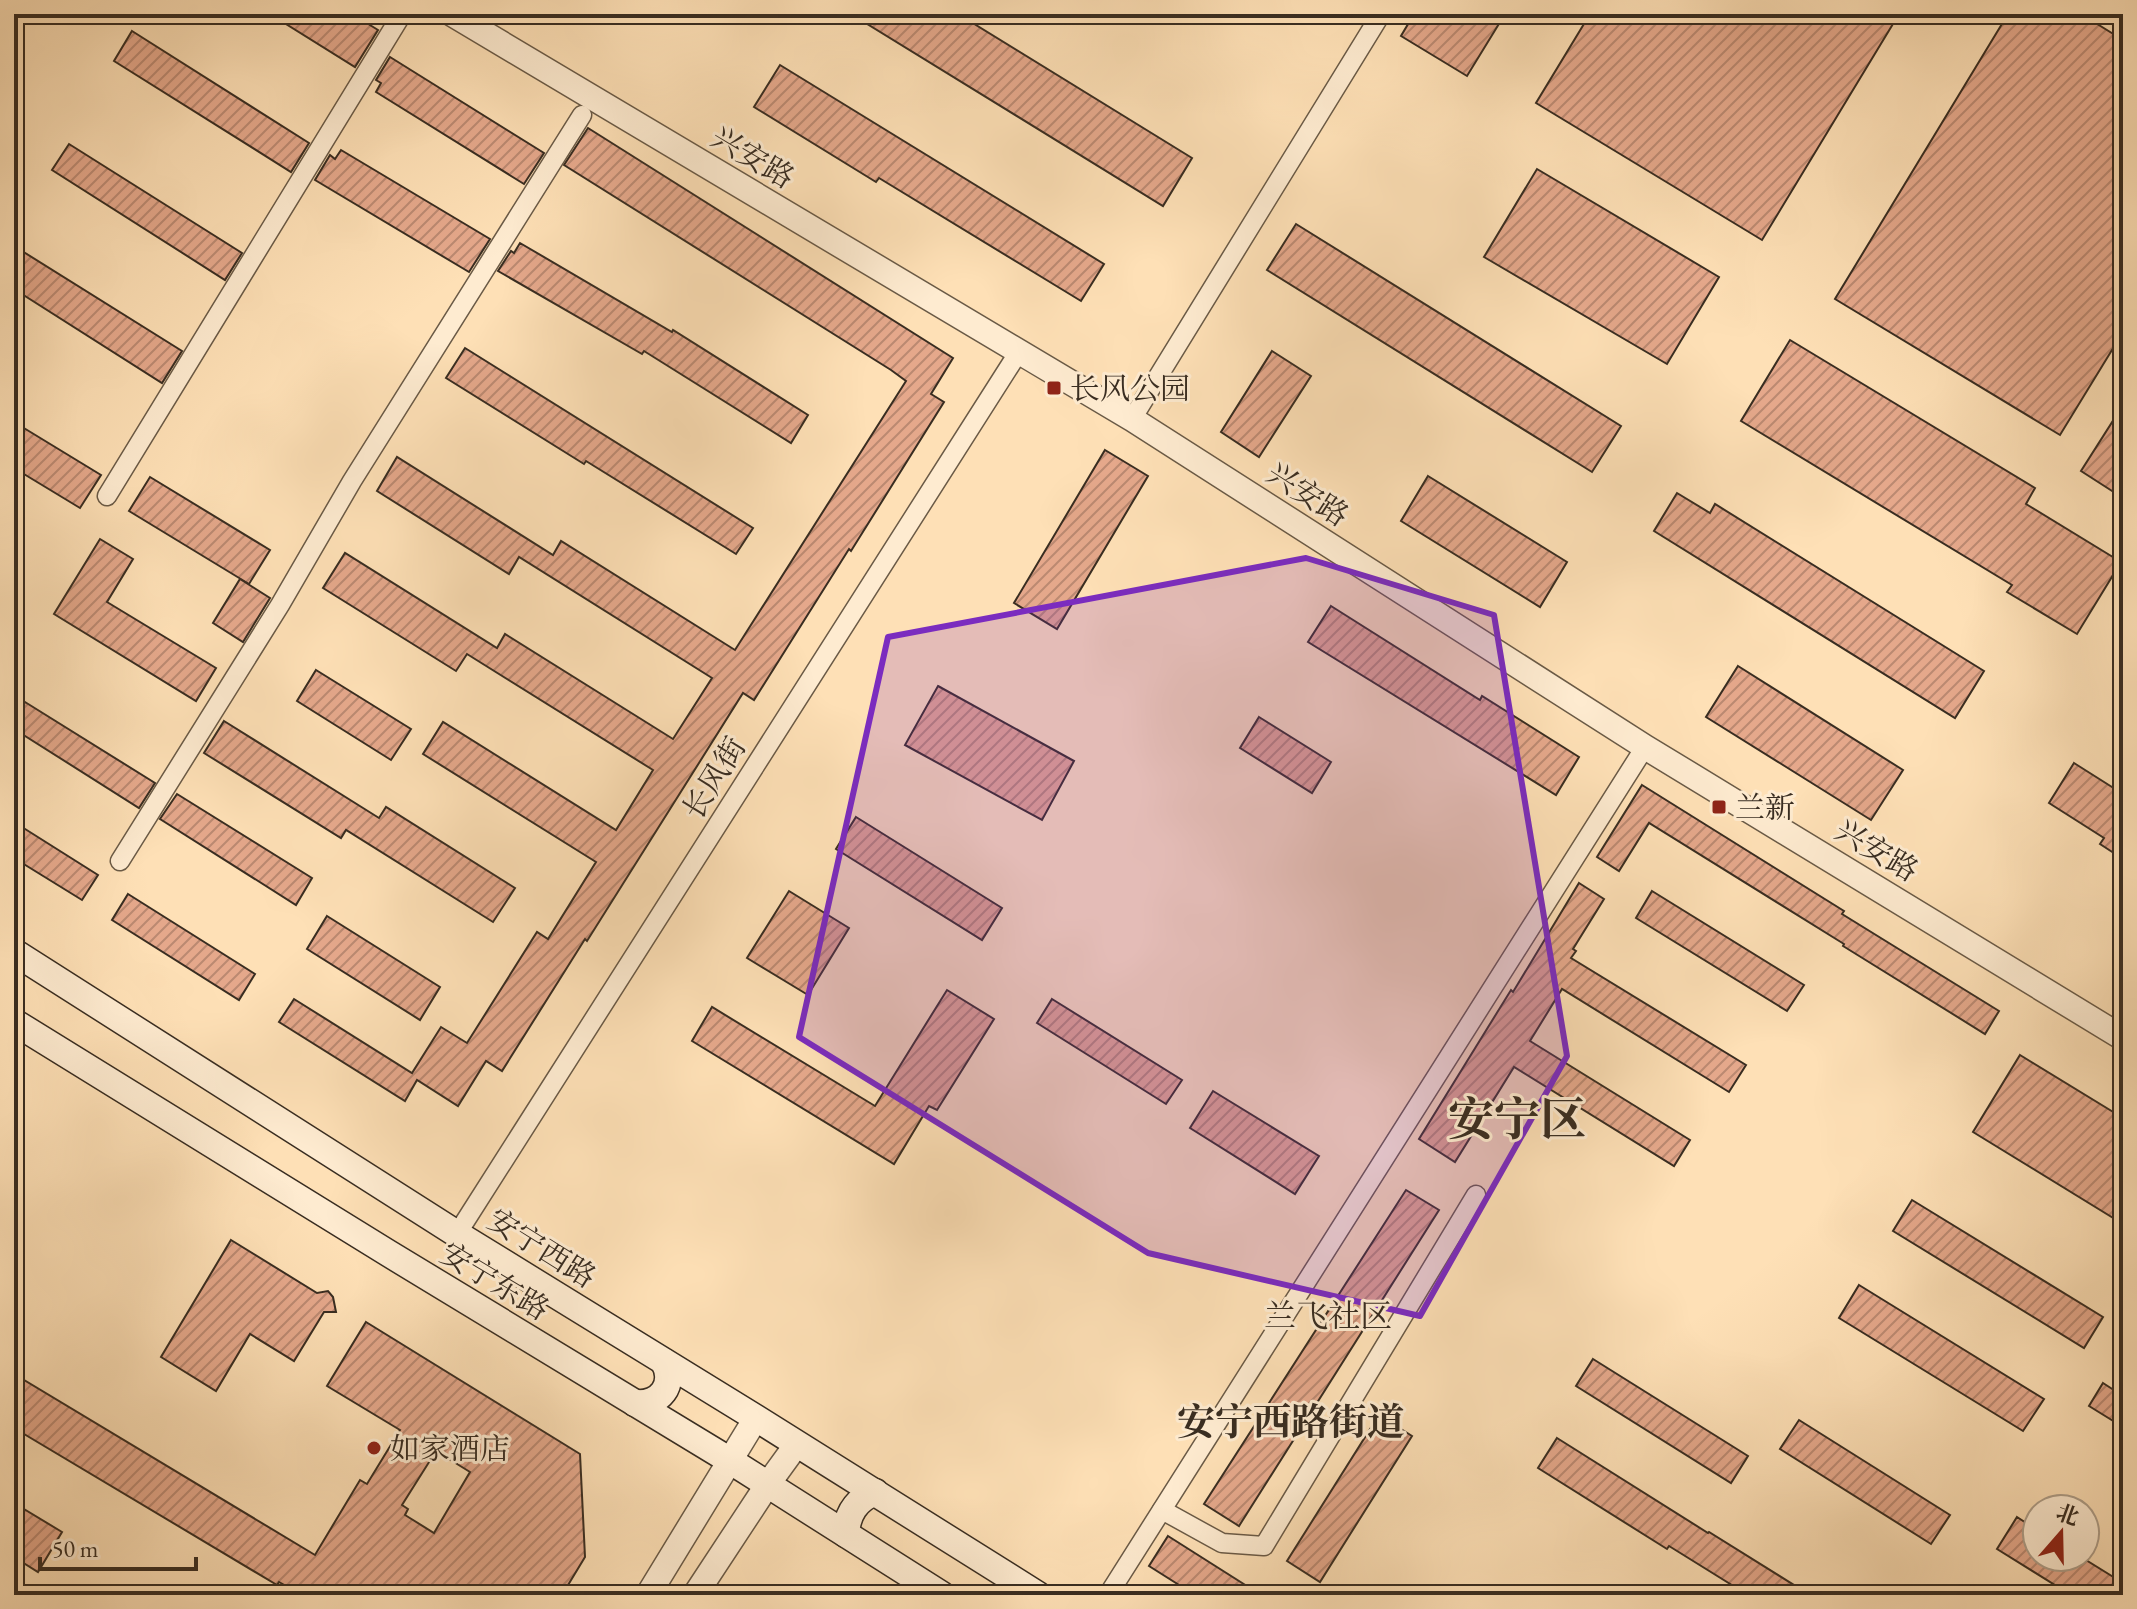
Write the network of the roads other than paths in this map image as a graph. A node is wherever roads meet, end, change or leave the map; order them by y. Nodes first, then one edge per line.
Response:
1 (402, 14) edge
2 (452, 14) edge
3 (1381, 14) edge
4 (582, 115) dead end
5 (1018, 353) junction
6 (1132, 419) junction
7 (107, 496) dead end
8 (1645, 747) junction
9 (120, 861) dead end
10 (14, 952) edge
11 (14, 1022) edge
12 (2123, 1038) edge
13 (1476, 1195) dead end
14 (457, 1234) junction
15 (664, 1362) junction
16 (635, 1403) junction
17 (756, 1418) junction
18 (797, 1444) junction
19 (729, 1460) junction
20 (768, 1484) junction
21 (875, 1492) junction
22 (1162, 1510) junction
23 (846, 1534) junction
24 (648, 1595) edge
25 (695, 1595) edge
26 (942, 1595) edge
27 (1038, 1595) edge
28 (1108, 1595) edge

1 - 7 street
2 - 5 street, 兴安路
3 - 6 street
4 - 9 street
5 - 6 street, 兴安路
5 - 14 street, 长风街
6 - 8 street, 兴安路
8 - 12 street, 兴安路
8 - 22 street
10 - 14 main road, 安宁西路
11 - 16 main road, 安宁东路
13 - 22 street
14 - 15 main road, 安宁西路
15 - 16 main road
15 - 17 main road, 安宁西路
16 - 19 main road, 安宁东路
17 - 18 main road, 安宁西路
17 - 19 street
18 - 20 street
18 - 21 main road, 安宁西路
19 - 20 main road, 安宁东路
19 - 24 street
20 - 23 main road, 安宁东路
20 - 25 street
21 - 23 main road
21 - 27 main road, 安宁西路
22 - 28 street
23 - 26 main road, 安宁东路

